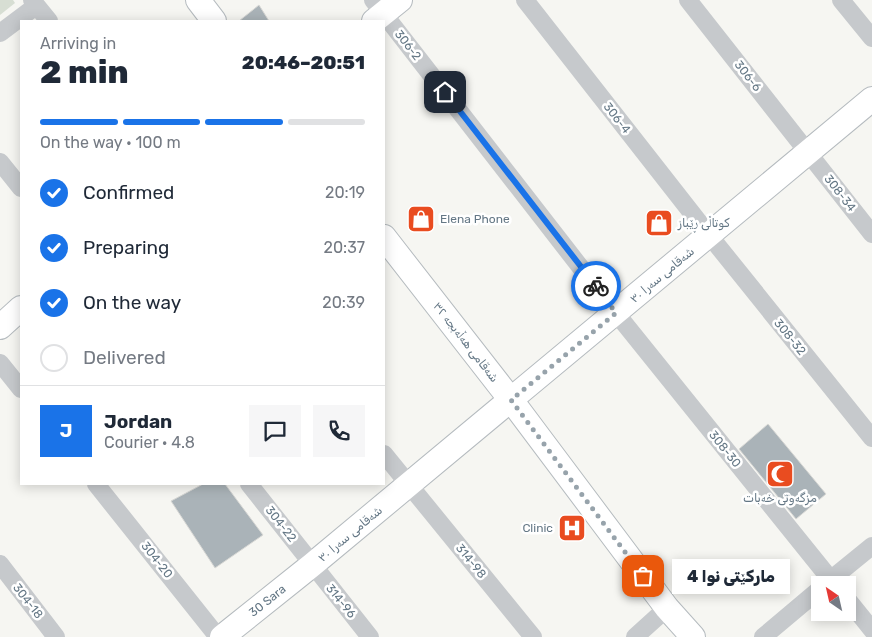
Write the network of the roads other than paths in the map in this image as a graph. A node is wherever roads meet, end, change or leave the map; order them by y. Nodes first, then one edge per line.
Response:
1 (198, 0) edge
2 (525, 0) edge
3 (688, 0) edge
4 (841, 0) edge
5 (34, 3) edge
6 (383, 9) edge
7 (48, 20) edge
8 (213, 20) edge
9 (0, 33) edge
10 (872, 38) edge
11 (872, 99) edge
12 (808, 152) junction
13 (0, 162) edge
14 (20, 187) edge
15 (872, 234) edge
16 (709, 235) junction
17 (385, 238) edge
18 (20, 309) edge
19 (616, 313) junction
20 (0, 327) edge
21 (0, 363) edge
22 (20, 388) edge
23 (511, 400) junction
24 (872, 438) edge
25 (385, 455) edge
26 (97, 485) edge
27 (250, 485) edge
28 (409, 485) junction
29 (872, 546) edge
30 (0, 564) edge
31 (312, 565) junction
32 (820, 576) edge
33 (837, 576) edge
34 (811, 598) edge
35 (667, 608) junction
36 (856, 610) edge
37 (872, 630) edge
38 (56, 637) edge
39 (218, 637) edge
40 (222, 637) edge
41 (370, 637) edge
42 (533, 637) edge
43 (635, 637) edge
44 (693, 637) edge
45 (763, 637) edge

1 - 8 street
2 - 16 street, 306-4
3 - 12 street, 306-6
4 - 10 street
5 - 7 street
5 - 9 street
6 - 19 street, 306-2
11 - 12 street, شەقامی سەرا ٣٠
12 - 15 street, 308-34
12 - 16 street, شەقامی سەرا ٣٠
13 - 14 street
16 - 19 street, شەقامی سەرا ٣٠
16 - 24 street, 308-32
17 - 23 street, شەقامی هەڵەبجە ٣٢
18 - 20 street
19 - 23 street, شەقامی سەرا ٣٠
19 - 32 street, 308-30
21 - 22 street
23 - 28 street, شەقامی سەرا ٣٠
23 - 35 street, شەقامی هەڵەبجە ٣٢
25 - 28 street, 314-98
26 - 39 street, 304-20
27 - 31 street, 304-22
28 - 31 street, شەقامی سەرا ٣٠
28 - 42 street, 314-98
29 - 33 street
30 - 38 street, 304-18
31 - 40 street, 30 Sara
31 - 41 street, 314-96
34 - 45 street
35 - 43 street
35 - 44 street, شەقامی هەڵەبجە ٣٢
36 - 37 street

